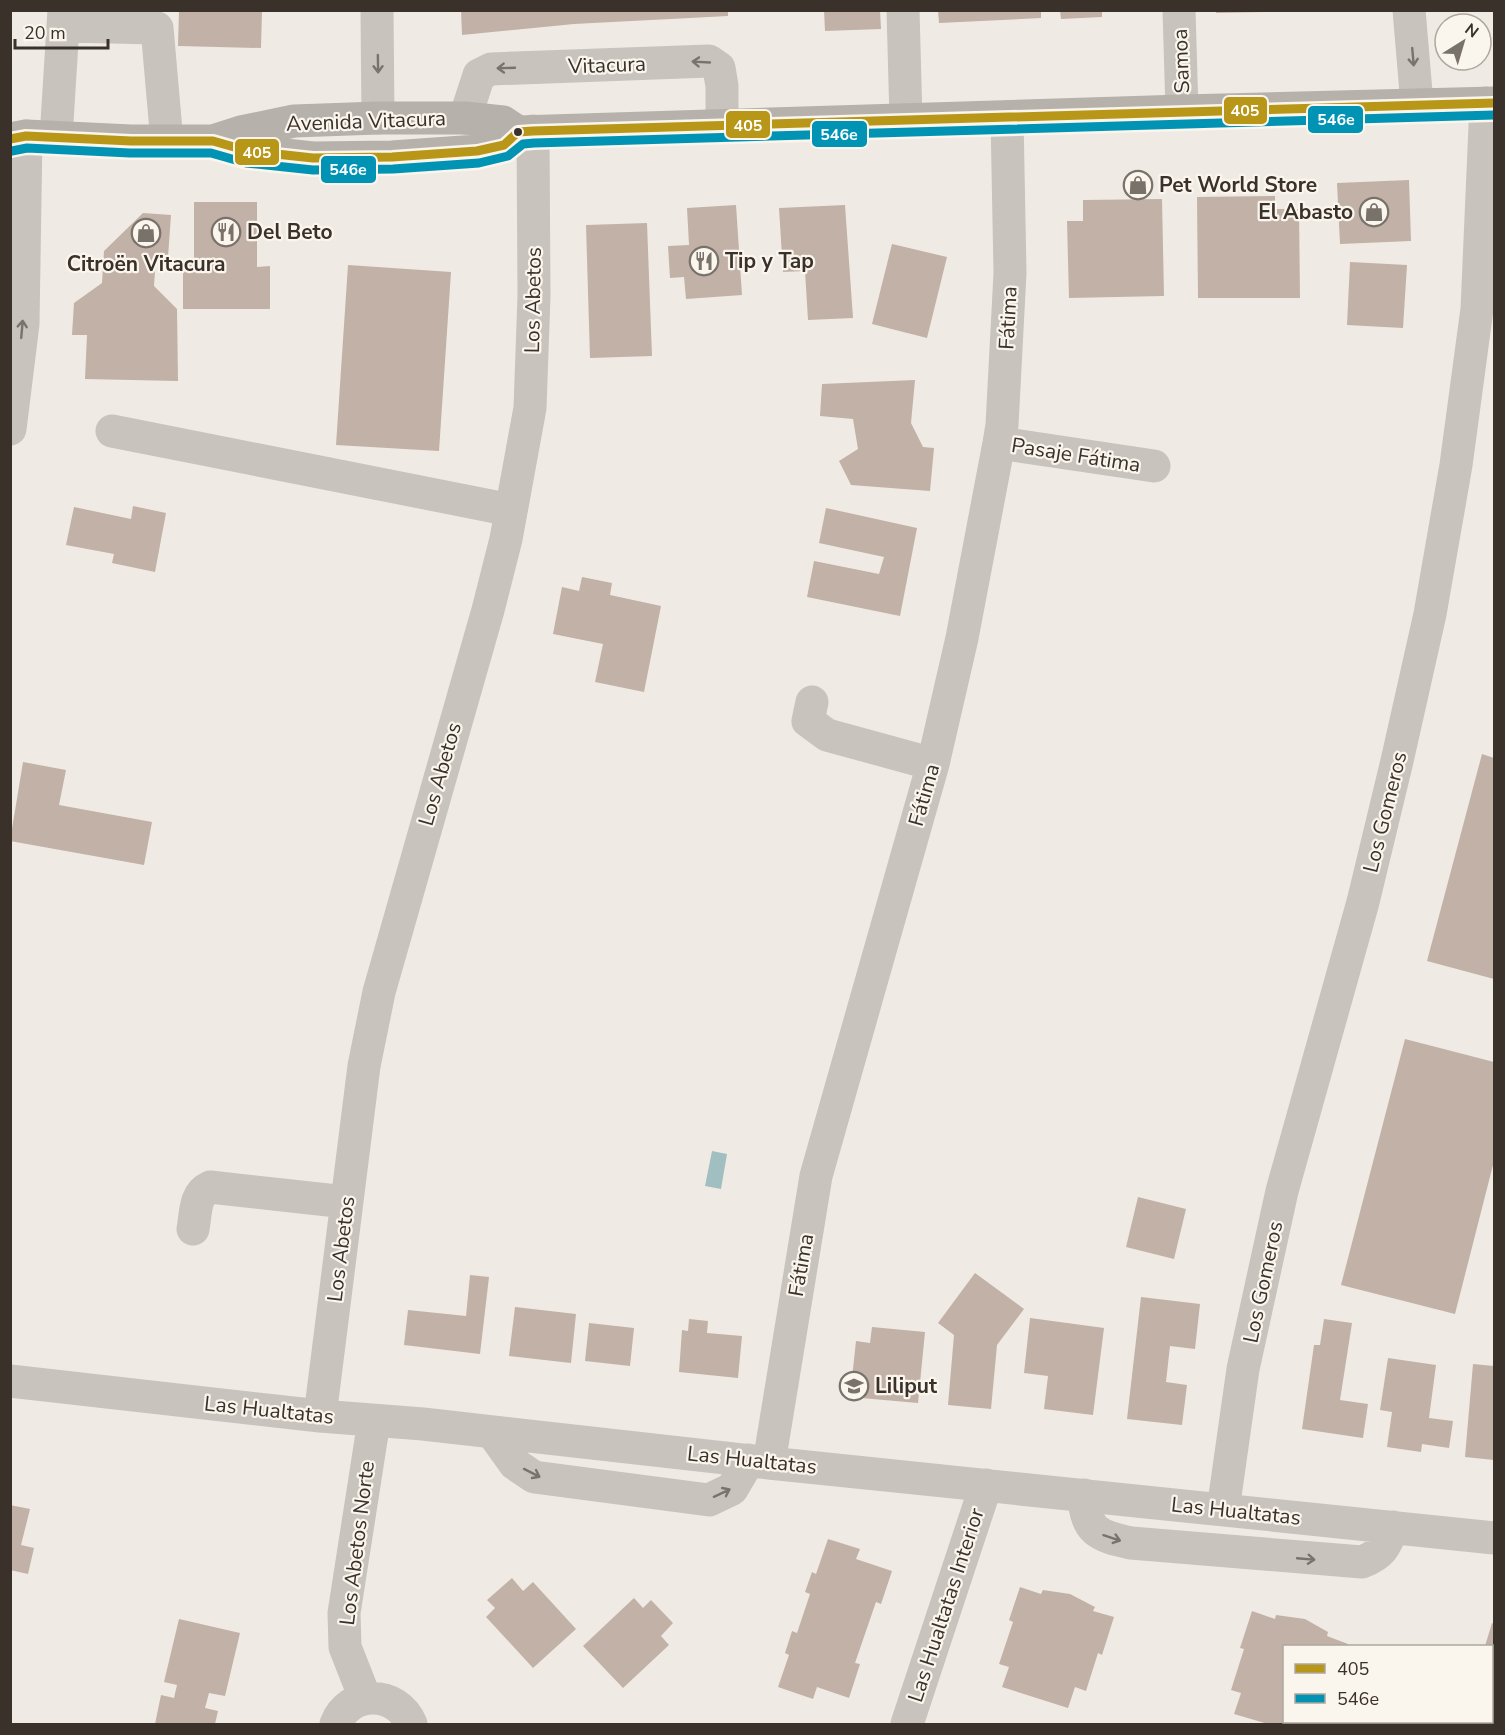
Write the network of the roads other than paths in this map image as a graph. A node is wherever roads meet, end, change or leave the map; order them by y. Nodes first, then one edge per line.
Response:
1 (377, 10) edge
2 (903, 10) edge
3 (1179, 10) edge
4 (1409, 10) edge
5 (64, 18) edge
6 (1490, 103) edge
7 (1417, 104) junction
8 (1182, 111) junction
9 (1007, 117) junction
10 (378, 118) junction
11 (465, 118) junction
12 (906, 120) junction
13 (722, 127) junction
14 (525, 132) junction
15 (26, 136) edge
16 (213, 141) junction
17 (167, 142) junction
18 (10, 429) edge
19 (112, 431) dead end
20 (999, 443) junction
21 (1154, 466) dead end
22 (511, 510) junction
23 (812, 702) dead end
24 (933, 764) junction
25 (346, 1202) junction
26 (193, 1229) dead end
27 (10, 1381) edge
28 (320, 1416) junction
29 (374, 1421) junction
30 (492, 1432) junction
31 (759, 1461) junction
32 (986, 1485) junction
33 (1084, 1495) junction
34 (1223, 1510) junction
35 (1393, 1527) junction
36 (1494, 1538) edge
37 (365, 1698) junction
38 (336, 1725) edge
39 (411, 1725) edge
40 (907, 1725) edge

1 -> 10 street
2 - 12 street
3 - 8 street, Samoa
4 -> 7 street
5 - 15 street
5 - 17 street
6 - 7 main road, Avenida Vitacura
6 - 34 street, Los Gomeros
7 - 8 main road, Avenida Vitacura
8 - 9 main road, Avenida Vitacura
9 - 12 main road, Avenida Vitacura
9 - 20 street, Fátima
10 - 11 main road, Avenida Vitacura
10 - 16 main road, Avenida Vitacura
13 -> 11 street, Vitacura
11 - 14 main road, Avenida Vitacura
12 - 13 main road, Avenida Vitacura
13 - 14 main road, Avenida Vitacura
14 - 16 main road, Avenida Vitacura
14 - 22 street, Los Abetos
15 - 17 main road, Avenida Vitacura
18 -> 15 street
16 - 17 main road, Avenida Vitacura
19 - 22 street
20 - 21 street, Pasaje Fátima
20 - 24 street, Fátima
22 - 25 street, Los Abetos
23 - 24 street
24 - 31 street, Fátima
25 - 26 street
25 - 28 street, Los Abetos
27 - 28 street, Las Hualtatas
28 - 29 street, Las Hualtatas
29 - 30 street, Las Hualtatas
29 - 37 street, Los Abetos Norte
30 - 31 street, Las Hualtatas
30 -> 31 street
31 - 32 street, Las Hualtatas
32 - 33 street, Las Hualtatas
32 - 40 street, Las Hualtatas Interior
33 - 34 street, Las Hualtatas
33 -> 35 street
34 - 35 street, Las Hualtatas
35 - 36 street, Las Hualtatas
37 - 38 street
37 - 39 street

